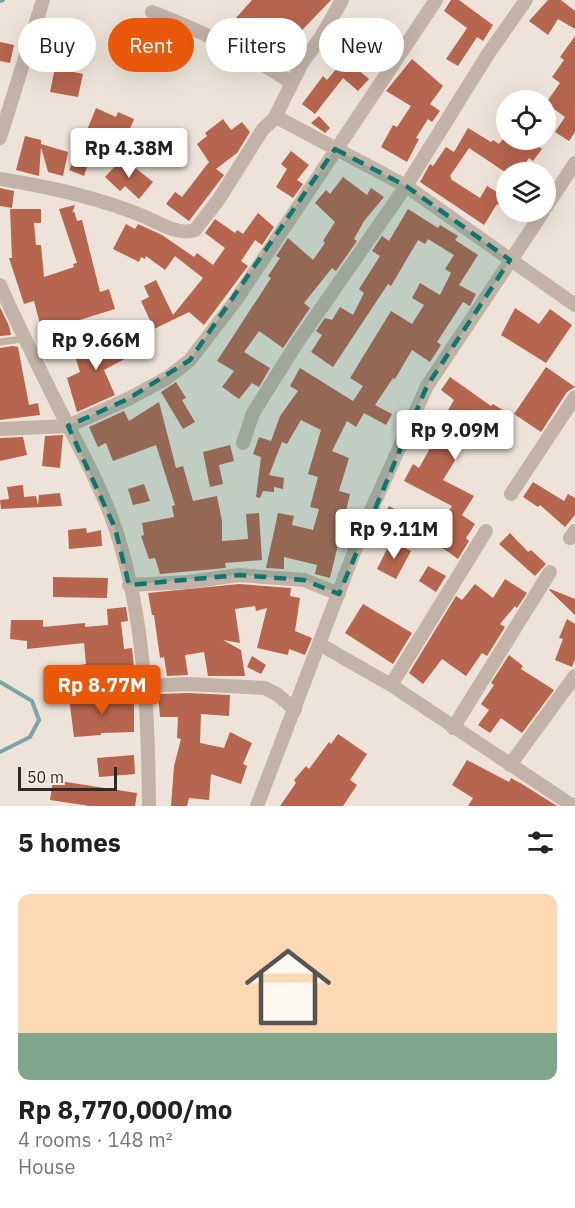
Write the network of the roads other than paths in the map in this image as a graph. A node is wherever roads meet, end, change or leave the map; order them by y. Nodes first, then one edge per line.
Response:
1 (43, 0) edge
2 (342, 0) edge
3 (436, 0) edge
4 (526, 0) edge
5 (152, 12) dead end
6 (292, 83) junction
7 (274, 118) junction
8 (0, 138) edge
9 (335, 149) junction
10 (575, 163) edge
11 (0, 179) edge
12 (406, 186) junction
13 (556, 192) edge
14 (536, 222) edge
15 (510, 260) junction
16 (0, 285) edge
17 (575, 305) edge
18 (23, 339) junction
19 (0, 342) edge
20 (575, 397) edge
21 (68, 426) junction
22 (0, 429) edge
23 (243, 443) dead end
24 (511, 494) dead end
25 (486, 531) dead end
26 (550, 572) dead end
27 (129, 585) junction
28 (339, 594) junction
29 (321, 645) junction
30 (573, 682) edge
31 (391, 686) junction
32 (147, 687) junction
33 (69, 688) dead end
34 (295, 710) junction
35 (453, 728) junction
36 (510, 765) junction
37 (149, 806) edge
38 (257, 806) edge
39 (573, 806) edge

1 - 8 street
2 - 6 street
3 - 9 street
4 - 12 street
5 - 6 street
6 - 7 street
7 - 9 street
7 - 11 street
9 - 12 street
9 - 21 street
10 - 13 street
12 - 15 street
12 - 23 street
14 - 15 street
15 - 17 street
15 - 28 street
16 - 18 street
18 - 19 lane
18 - 21 street
20 - 24 street
21 - 22 street
21 - 27 street
25 - 31 street
26 - 35 street
27 - 28 street
27 - 32 street
28 - 29 street
29 - 31 street
29 - 34 street
30 - 36 street
31 - 35 street
32 - 33 street
32 - 34 street
32 - 37 street
34 - 38 street
35 - 36 street
36 - 39 street

